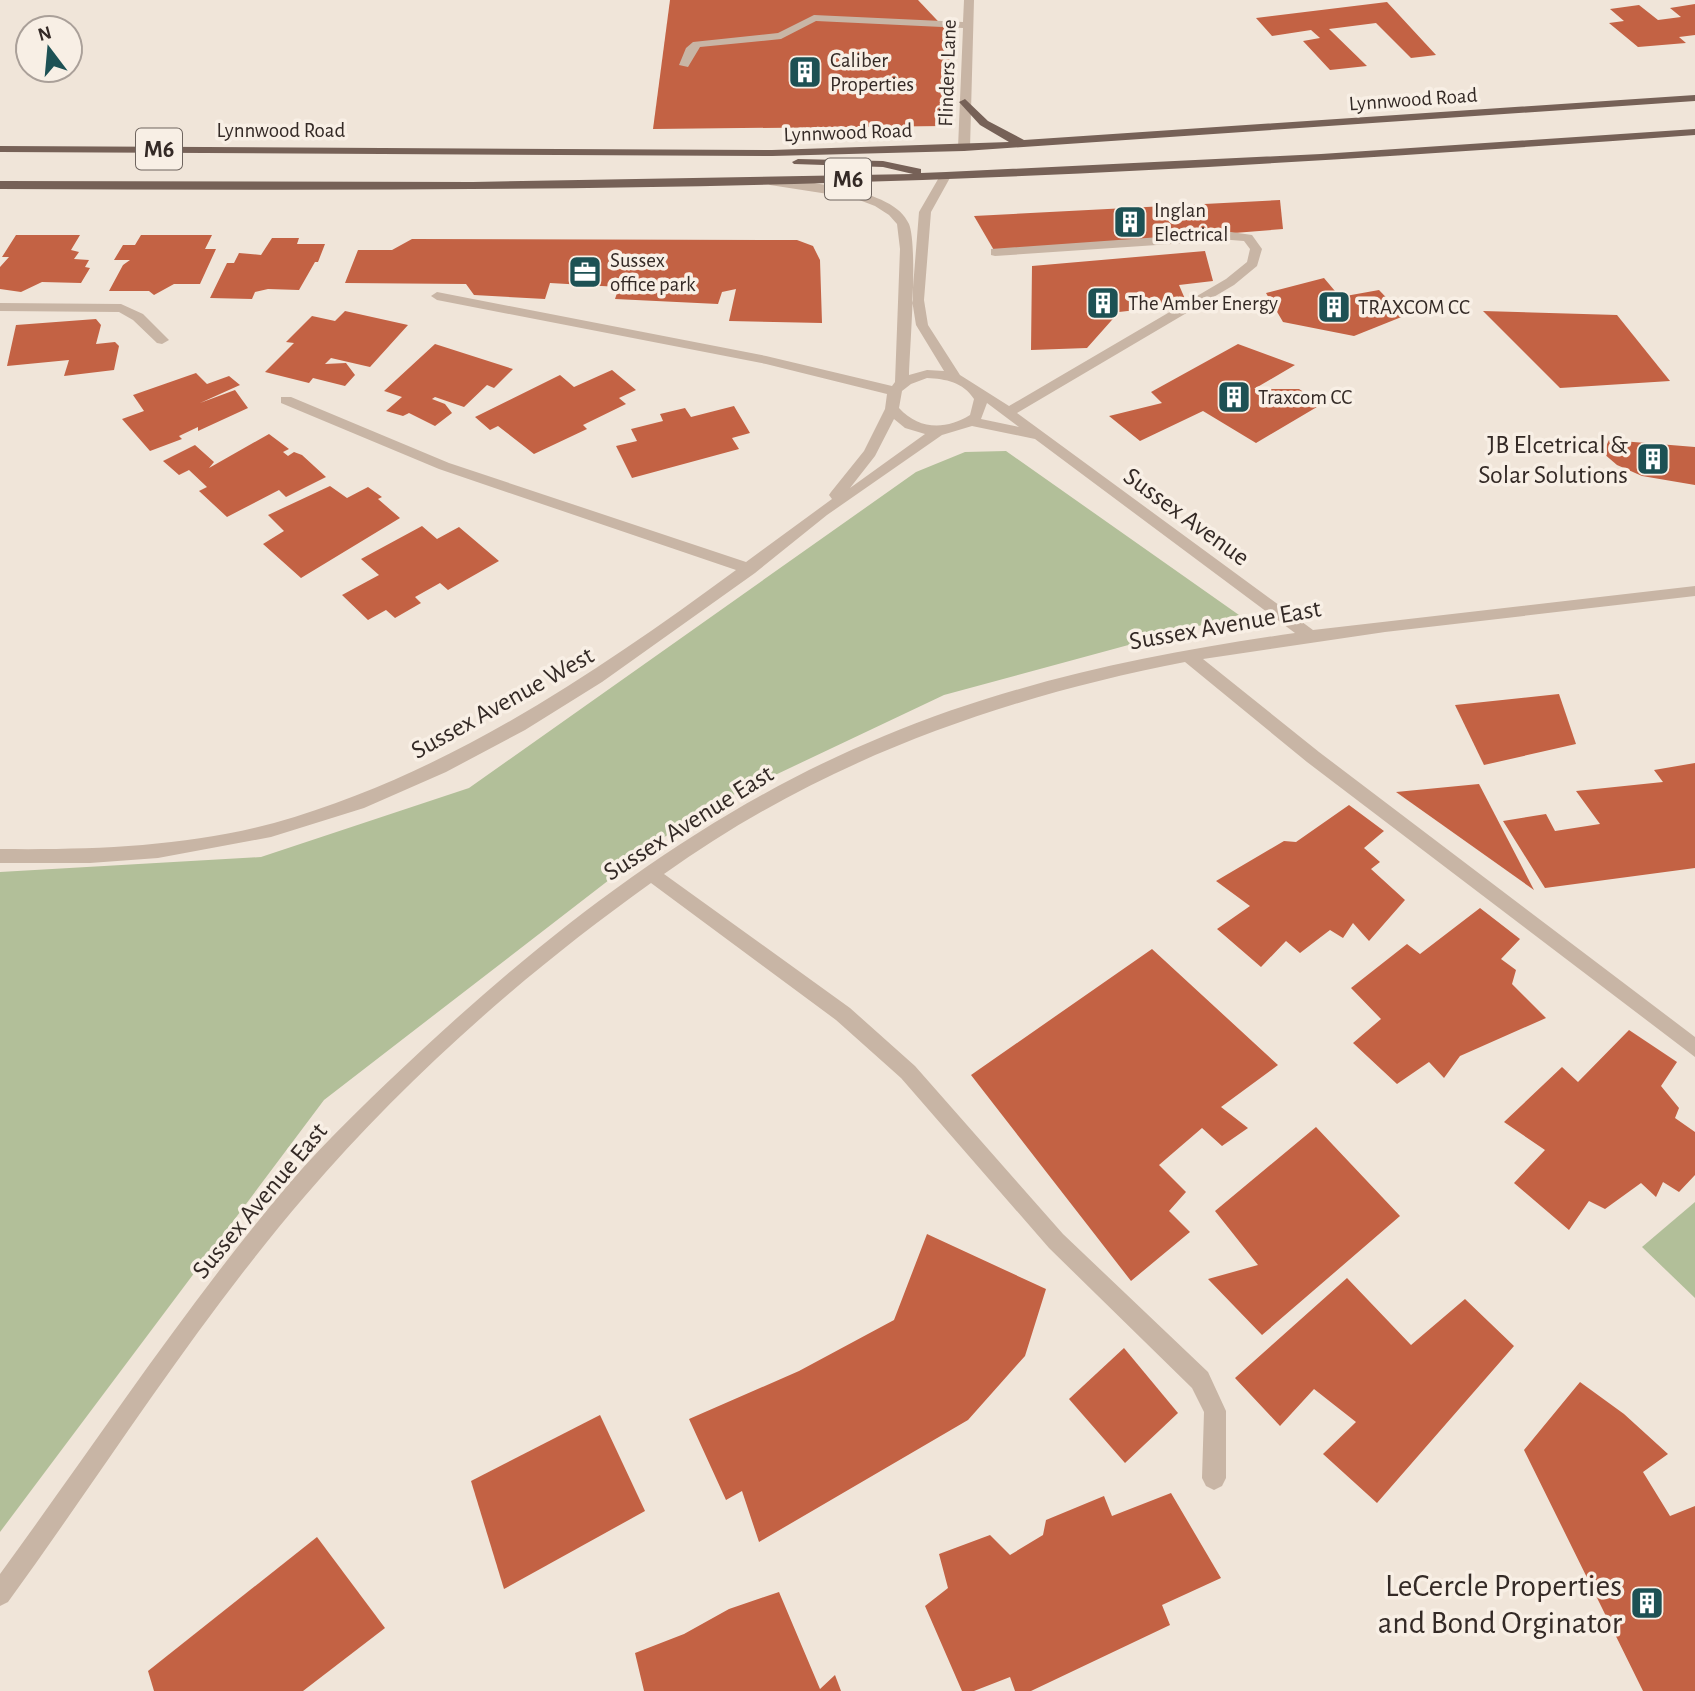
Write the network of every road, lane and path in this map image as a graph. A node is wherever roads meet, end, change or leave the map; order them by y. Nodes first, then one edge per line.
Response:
1 (969, 0) edge
2 (968, 24) junction
3 (684, 65) dead end
4 (1695, 98) edge
5 (965, 102) junction
6 (1695, 132) edge
7 (1022, 144) junction
8 (964, 148) junction
9 (0, 149) edge
10 (772, 153) junction
11 (1136, 168) junction
12 (945, 176) junction
13 (770, 181) junction
14 (0, 185) edge
15 (995, 252) dead end
16 (438, 296) dead end
17 (0, 307) edge
18 (162, 340) dead end
19 (955, 377) junction
20 (898, 387) junction
21 (976, 389) junction
22 (286, 400) dead end
23 (892, 409) junction
24 (1009, 412) junction
25 (970, 421) junction
26 (937, 431) junction
27 (1036, 436) junction
28 (819, 513) junction
29 (750, 569) junction
30 (1695, 591) edge
31 (1309, 635) junction
32 (1186, 654) junction
33 (0, 856) edge
34 (650, 873) junction
35 (1695, 1048) edge
36 (1214, 1478) dead end
37 (0, 1594) edge

1 - 2 street, Flinders Lane
2 - 3 street
2 - 5 street, Flinders Lane
4 - 7 main road, Lynnwood Road / M6
5 - 7 main road
5 - 8 street, Flinders Lane
6 - 11 main road, Lynnwood Road / M6
7 - 8 main road, Lynnwood Road / M6
8 - 10 main road, Lynnwood Road / M6
8 - 11 main road
9 - 10 main road, Lynnwood Road / M6
10 - 12 main road
11 - 12 main road, Lynnwood Road / M6
12 - 13 main road, Lynnwood Road / M6
12 - 19 street
13 - 14 main road, Lynnwood Road / M6
13 - 20 street
15 - 24 street
16 - 20 street
17 - 18 street
19 - 20 street
19 - 21 street
20 - 23 street
21 - 24 street, Sussex Avenue
21 - 25 street
22 - 29 street
23 - 26 street
23 - 28 street
24 - 27 street, Sussex Avenue
25 - 26 street
25 - 27 street, Sussex Avenue
26 - 28 street
27 - 31 street, Sussex Avenue
28 - 29 street, Sussex Avenue West
29 - 33 street, Sussex Avenue West
30 - 31 street, Sussex Avenue East
31 - 32 street, Sussex Avenue East
32 - 34 street, Sussex Avenue East
32 - 35 street
34 - 36 street
34 - 37 street, Sussex Avenue East

